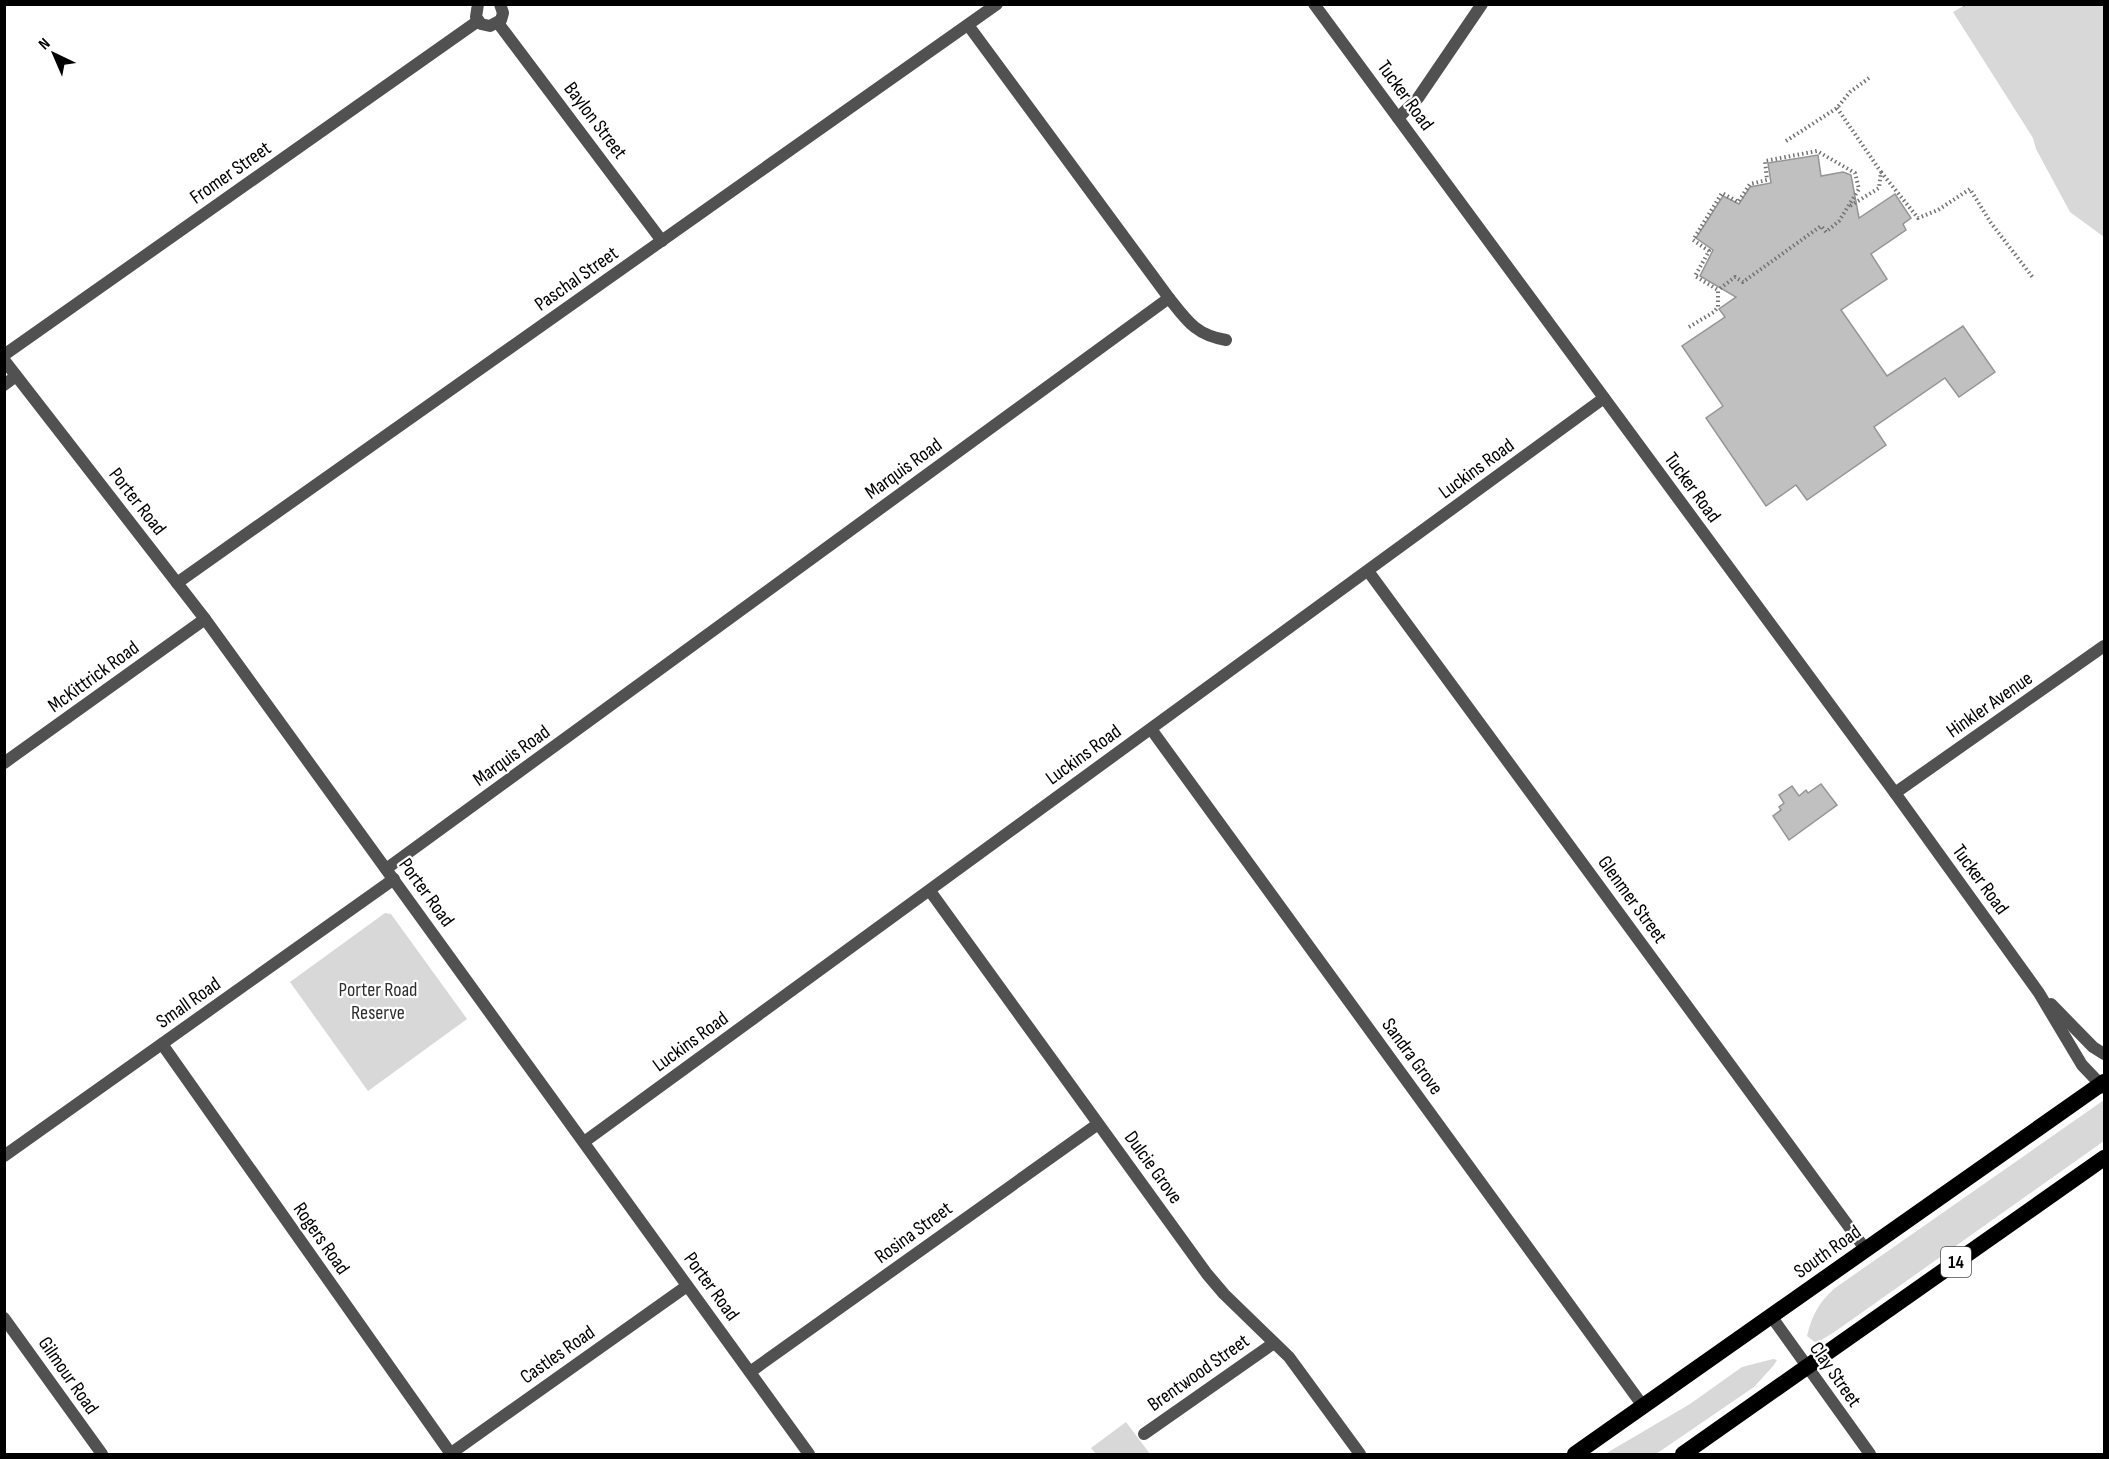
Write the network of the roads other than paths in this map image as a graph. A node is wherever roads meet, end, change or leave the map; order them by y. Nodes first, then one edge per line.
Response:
1 (478, 4) edge
2 (997, 4) edge
3 (1314, 4) edge
4 (1482, 4) edge
5 (501, 5) edge
6 (478, 21) junction
7 (498, 23) junction
8 (968, 25) junction
9 (1398, 118) junction
10 (662, 241) junction
11 (1169, 298) junction
12 (1226, 340) dead end
13 (4, 355) edge
14 (4, 360) edge
15 (16, 376) junction
16 (4, 385) edge
17 (1604, 398) junction
18 (1368, 571) junction
19 (177, 583) junction
20 (205, 619) junction
21 (2104, 646) edge
22 (1151, 729) junction
23 (4, 763) edge
24 (1895, 793) junction
25 (390, 874) junction
26 (930, 891) junction
27 (2039, 993) junction
28 (162, 1044) junction
29 (2104, 1054) edge
30 (2103, 1085) edge
31 (1098, 1124) junction
32 (584, 1142) junction
33 (4, 1156) edge
34 (2104, 1158) edge
35 (1866, 1250) junction
36 (687, 1286) junction
37 (1771, 1316) junction
38 (4, 1318) edge
39 (1274, 1343) junction
40 (1808, 1367) junction
41 (750, 1372) junction
42 (1643, 1406) junction
43 (1144, 1434) dead end
44 (450, 1454) edge
45 (102, 1455) edge
46 (809, 1455) edge
47 (1360, 1455) edge
48 (1575, 1455) edge
49 (1683, 1455) edge
50 (1870, 1455) edge

1 - 6 street
2 - 8 street, Paschal Street
3 - 9 street, Tucker Road
4 - 9 street
5 - 7 street
6 - 7 street
6 - 13 street, Fromer Street
7 - 10 street, Baylon Street
8 - 10 street, Paschal Street
8 - 11 street
9 - 17 street, Tucker Road
10 - 19 street, Paschal Street
11 - 12 street
11 - 25 street, Marquis Road
14 - 15 street, Porter Road
15 - 16 street
15 - 19 street, Porter Road
17 - 18 street, Luckins Road
17 - 24 street, Tucker Road
18 - 22 street, Luckins Road
18 - 35 street, Glenmer Street
19 - 20 street, Porter Road
20 - 23 street, McKittrick Road
20 - 25 street, Porter Road
21 - 24 street, Hinkler Avenue
22 - 26 street, Luckins Road
22 - 42 street, Sandra Grove
24 - 27 street, Tucker Road
25 - 28 street, Small Road
25 - 32 street, Porter Road
26 - 31 street, Dulcie Grove
26 - 32 street, Luckins Road
27 - 29 street, Tucker Road
27 - 30 street, Tucker Road
28 - 33 street, Small Road
28 - 44 street, Rogers Road
30 - 35 highway, South Road
31 - 39 street, Dulcie Grove
31 - 41 street, Rosina Street
32 - 36 street, Porter Road
34 - 40 highway, 14
35 - 37 highway, South Road
36 - 41 street, Porter Road
36 - 44 street, Castles Road
37 - 40 street, Clay Street
37 - 42 highway, South Road
38 - 45 street, Gilmour Road
39 - 43 street, Brentwood Street
39 - 47 street, Dulcie Grove
40 - 49 highway, 14
40 - 50 street, Clay Street
41 - 46 street, Porter Road
42 - 48 highway, South Road

